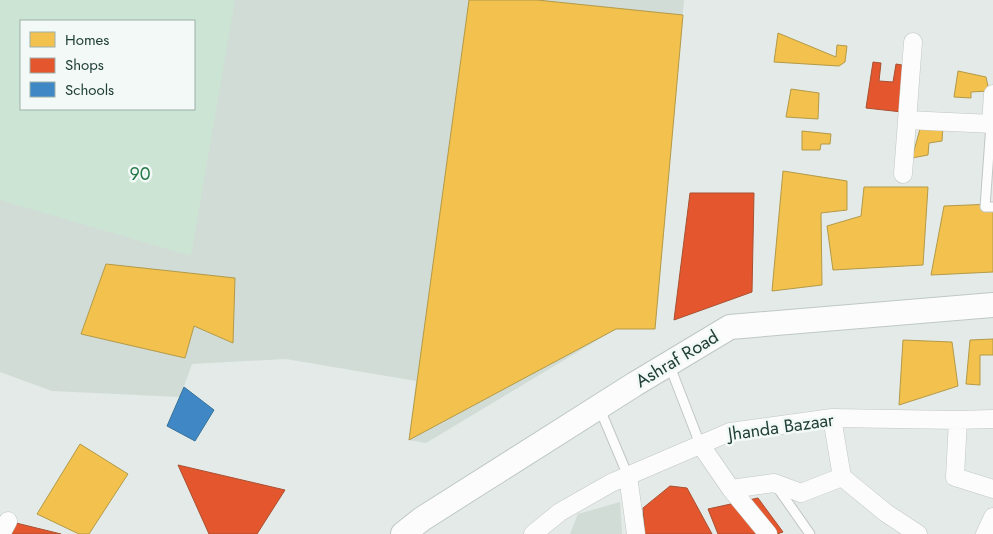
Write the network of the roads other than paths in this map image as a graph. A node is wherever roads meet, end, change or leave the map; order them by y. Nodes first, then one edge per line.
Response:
1 (912, 42) dead end
2 (993, 94) edge
3 (907, 120) junction
4 (992, 124) edge
5 (903, 174) dead end
6 (993, 207) edge
7 (993, 305) edge
8 (668, 364) junction
9 (599, 407) junction
10 (832, 418) junction
11 (993, 419) edge
12 (958, 420) junction
13 (700, 444) junction
14 (628, 476) junction
15 (842, 477) junction
16 (774, 483) junction
17 (731, 489) junction
18 (993, 489) edge
19 (993, 517) edge
20 (403, 534) edge
21 (533, 534) edge
22 (636, 534) edge
23 (768, 534) edge
24 (810, 534) edge
25 (918, 534) edge
26 (985, 534) edge

1 - 3 street
2 - 4 street
3 - 4 street
3 - 5 street
4 - 6 lane
7 - 8 street, Ashraf Road
8 - 9 street, Ashraf Road
8 - 13 lane
9 - 14 lane
9 - 20 street, Ashraf Road
10 - 12 street, Jhanda Bazaar
10 - 13 street, Jhanda Bazaar
10 - 15 street
11 - 12 street, Jhanda Bazaar
12 - 18 street
13 - 14 street, Jhanda Bazaar
13 - 17 street
14 - 21 street, Jhanda Bazaar
14 - 22 street
15 - 16 street
15 - 25 street
16 - 17 street
16 - 24 lane
17 - 23 street
19 - 26 street

